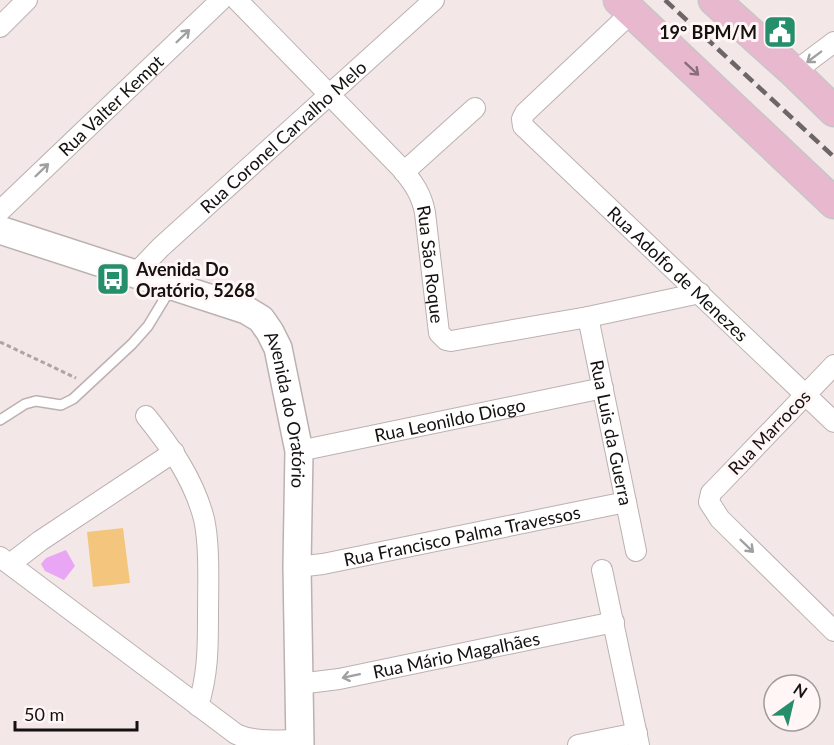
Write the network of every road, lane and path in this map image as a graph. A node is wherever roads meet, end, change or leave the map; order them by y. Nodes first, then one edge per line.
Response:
1 (27, 0) edge
2 (220, 0) edge
3 (237, 0) edge
4 (714, 0) edge
5 (423, 3) edge
6 (626, 6) edge
7 (0, 27) edge
8 (834, 42) edge
9 (794, 72) junction
10 (330, 94) junction
11 (475, 108) dead end
12 (834, 111) edge
13 (404, 172) junction
14 (834, 203) edge
15 (0, 211) edge
16 (0, 230) edge
17 (135, 274) junction
18 (173, 285) junction
19 (700, 293) junction
20 (588, 317) junction
21 (0, 342) edge
22 (834, 365) edge
23 (89, 384) junction
24 (603, 388) junction
25 (806, 394) junction
26 (146, 416) dead end
27 (0, 420) edge
28 (834, 422) edge
29 (299, 451) junction
30 (174, 452) junction
31 (626, 502) junction
32 (636, 551) dead end
33 (5, 561) edge
34 (297, 567) junction
35 (602, 570) dead end
36 (614, 622) junction
37 (834, 631) edge
38 (300, 684) junction
39 (198, 706) junction
40 (638, 739) edge
41 (300, 742) edge
42 (578, 745) edge

1 - 7 street
15 -> 2 street, Rua Valter Kempt
3 - 10 street, Rua São Roque
4 - 9 main road
5 - 10 street, Rua Coronel Carvalho Melo
6 -> 14 main road
6 - 19 street, Rua Adolfo de Menezes
8 -> 9 street
9 - 12 main road
10 - 13 street, Rua São Roque
10 - 17 street, Rua Coronel Carvalho Melo
11 - 13 street
13 - 20 street, Rua São Roque
16 - 17 main road, Avenida do Oratório
17 - 18 main road, Avenida do Oratório
18 - 23 lane
18 - 29 main road, Avenida do Oratório
19 - 20 street, Rua São Roque
19 - 25 street, Rua Adolfo de Menezes
20 - 24 street, Rua Luis da Guerra
21 - 23 path
22 - 25 street, Rua Marrocos
23 - 27 lane
24 - 29 street, Rua Leonildo Diogo
24 - 31 street, Rua Luis da Guerra
25 - 28 street, Rua Adolfo de Menezes
25 -> 37 street, Rua Marrocos
26 - 30 street
29 - 34 main road, Avenida do Oratório
30 - 33 street
30 - 39 street
31 - 32 street, Rua Luis da Guerra
31 - 34 street, Rua Francisco Palma Travessos
33 - 39 street
34 - 38 main road, Avenida do Oratório
35 - 36 street
36 -> 38 street, Rua Mário Magalhães
36 - 40 street
38 - 41 main road, Avenida do Oratório
39 - 41 street
40 - 42 street

